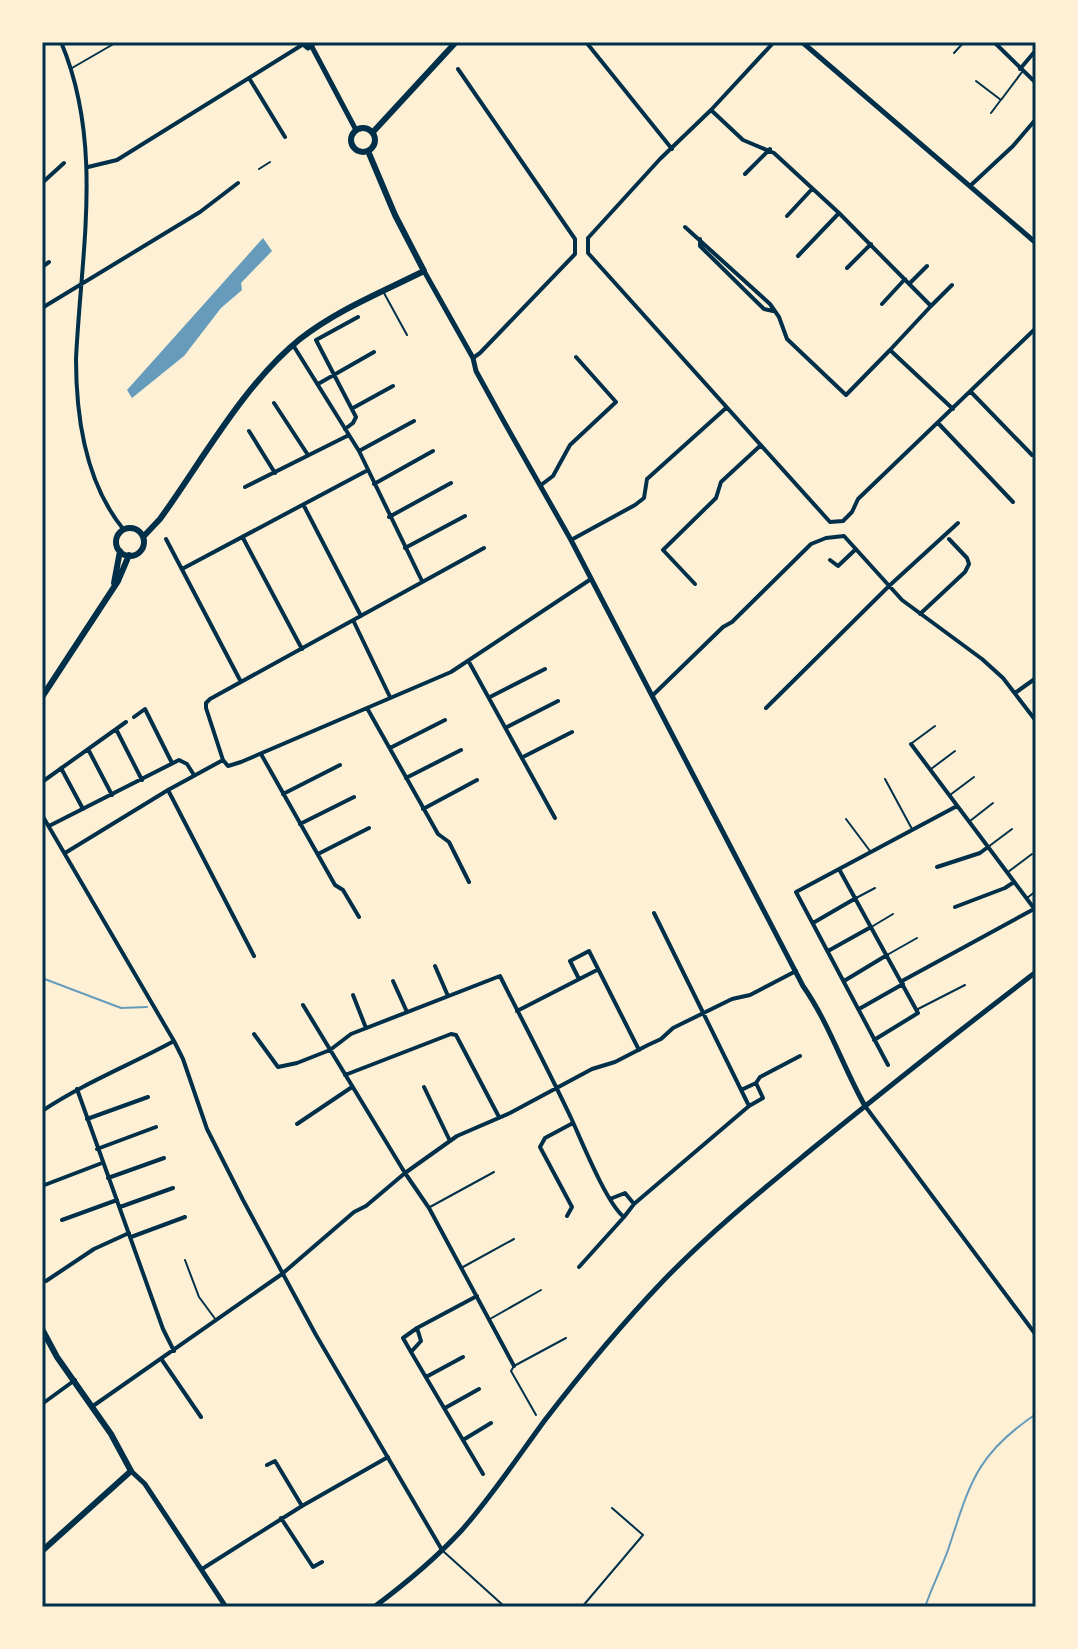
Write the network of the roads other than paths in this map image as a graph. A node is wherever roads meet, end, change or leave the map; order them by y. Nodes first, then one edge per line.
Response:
1 (61, 42) edge
2 (117, 42) edge
3 (456, 42) edge
4 (586, 42) edge
5 (774, 42) edge
6 (802, 42) edge
7 (964, 42) edge
8 (994, 42) edge
9 (302, 43) edge
10 (817, 43) edge
11 (313, 44) edge
12 (811, 50) junction
13 (1036, 50) edge
14 (954, 53) dead end
15 (71, 69) junction
16 (458, 69) dead end
17 (1021, 70) junction
18 (249, 78) junction
19 (976, 81) dead end
20 (1036, 83) edge
21 (1001, 100) junction
22 (711, 110) junction
23 (991, 113) dead end
24 (1036, 119) edge
25 (356, 130) junction
26 (373, 132) junction
27 (285, 137) dead end
28 (672, 149) junction
29 (770, 149) junction
30 (368, 151) junction
31 (270, 162) dead end
32 (64, 163) dead end
33 (88, 167) junction
34 (259, 169) dead end
35 (745, 174) dead end
36 (42, 183) edge
37 (238, 183) dead end
38 (970, 186) junction
39 (812, 189) junction
40 (839, 213) junction
41 (787, 216) dead end
42 (685, 227) dead end
43 (1036, 243) edge
44 (871, 244) junction
45 (798, 256) dead end
46 (49, 262) dead end
47 (927, 266) dead end
48 (42, 267) edge
49 (847, 268) dead end
50 (424, 271) junction
51 (908, 281) junction
52 (952, 285) dead end
53 (80, 286) junction
54 (384, 292) junction
55 (882, 304) dead end
56 (931, 306) junction
57 (42, 308) edge
58 (358, 317) dead end
59 (1036, 328) edge
60 (407, 335) dead end
61 (1028, 336) junction
62 (1036, 343) edge
63 (293, 345) junction
64 (890, 350) junction
65 (374, 352) dead end
66 (576, 357) dead end
67 (473, 358) junction
68 (334, 374) junction
69 (318, 384) junction
70 (393, 386) dead end
71 (971, 392) junction
72 (274, 403) dead end
73 (353, 408) junction
74 (726, 408) junction
75 (953, 409) junction
76 (414, 421) dead end
77 (938, 423) junction
78 (345, 429) junction
79 (249, 431) dead end
80 (349, 435) junction
81 (761, 445) junction
82 (359, 451) junction
83 (433, 451) dead end
84 (308, 455) junction
85 (1032, 455) dead end
86 (368, 470) junction
87 (275, 473) junction
88 (451, 483) dead end
89 (374, 484) junction
90 (541, 485) junction
91 (245, 487) dead end
92 (1013, 502) dead end
93 (304, 506) junction
94 (465, 516) dead end
95 (389, 517) junction
96 (958, 523) dead end
97 (124, 530) junction
98 (143, 537) junction
99 (243, 538) junction
100 (166, 539) dead end
101 (949, 539) dead end
102 (571, 540) junction
103 (405, 548) junction
104 (484, 548) dead end
105 (856, 549) junction
106 (120, 551) junction
107 (129, 555) junction
108 (830, 560) dead end
109 (182, 569) junction
110 (591, 579) junction
111 (422, 581) junction
112 (695, 584) dead end
113 (889, 586) junction
114 (112, 589) junction
115 (920, 614) junction
116 (361, 616) junction
117 (353, 620) junction
118 (302, 649) junction
119 (469, 662) junction
120 (545, 669) dead end
121 (1036, 678) edge
122 (241, 682) junction
123 (1015, 693) junction
124 (653, 695) junction
125 (42, 697) edge
126 (490, 697) junction
127 (391, 698) junction
128 (558, 701) dead end
129 (367, 708) junction
130 (766, 708) dead end
131 (134, 717) dead end
132 (445, 720) dead end
133 (1036, 721) edge
134 (126, 722) dead end
135 (935, 726) dead end
136 (506, 727) junction
137 (116, 729) junction
138 (572, 732) dead end
139 (911, 744) joint
140 (389, 748) junction
141 (88, 749) junction
142 (461, 750) dead end
143 (955, 751) dead end
144 (261, 754) junction
145 (523, 757) junction
146 (223, 760) junction
147 (172, 763) junction
148 (340, 765) dead end
149 (61, 768) junction
150 (930, 770) junction
151 (194, 775) junction
152 (974, 777) dead end
153 (406, 778) junction
154 (885, 779) dead end
155 (142, 780) junction
156 (477, 780) dead end
157 (42, 782) edge
158 (168, 790) junction
159 (283, 794) junction
160 (112, 795) junction
161 (949, 795) junction
162 (354, 797) dead end
163 (993, 803) dead end
164 (957, 806) junction
165 (83, 809) junction
166 (423, 809) junction
167 (42, 815) edge
168 (555, 818) dead end
169 (846, 819) dead end
170 (969, 821) junction
171 (300, 824) junction
172 (49, 826) junction
173 (369, 828) dead end
174 (1012, 829) dead end
175 (912, 830) junction
176 (988, 847) junction
177 (871, 852) junction
178 (65, 853) junction
179 (317, 854) junction
180 (1032, 854) dead end
181 (937, 867) dead end
182 (839, 869) junction
183 (1007, 872) junction
184 (469, 882) dead end
185 (1014, 882) junction
186 (875, 888) dead end
187 (1036, 891) edge
188 (856, 898) junction
189 (1026, 898) junction
190 (955, 907) dead end
191 (1035, 910) edge
192 (654, 913) dead end
193 (893, 914) dead end
194 (359, 917) dead end
195 (813, 923) junction
196 (871, 927) junction
197 (917, 938) dead end
198 (828, 951) junction
199 (887, 955) junction
200 (254, 956) dead end
201 (435, 966) dead end
202 (598, 969) junction
203 (796, 971) junction
204 (1036, 972) edge
205 (579, 979) junction
206 (393, 981) dead end
207 (843, 981) junction
208 (902, 982) junction
209 (965, 985) dead end
210 (353, 995) dead end
211 (448, 996) junction
212 (303, 1005) dead end
213 (859, 1009) junction
214 (917, 1010) junction
215 (517, 1011) junction
216 (407, 1012) junction
217 (704, 1013) junction
218 (366, 1028) junction
219 (254, 1034) dead end
220 (874, 1040) junction
221 (174, 1041) junction
222 (330, 1050) junction
223 (639, 1050) junction
224 (800, 1056) dead end
225 (888, 1065) dead end
226 (345, 1075) junction
227 (756, 1083) junction
228 (352, 1087) junction
229 (424, 1087) dead end
230 (556, 1088) junction
231 (77, 1089) junction
232 (741, 1090) junction
233 (148, 1097) dead end
234 (749, 1106) junction
235 (865, 1106) junction
236 (42, 1111) edge
237 (499, 1117) junction
238 (87, 1119) junction
239 (573, 1123) junction
240 (297, 1124) dead end
241 (156, 1127) dead end
242 (450, 1141) junction
243 (97, 1149) junction
244 (164, 1158) dead end
245 (102, 1163) junction
246 (494, 1172) dead end
247 (405, 1173) junction
248 (108, 1178) junction
249 (42, 1186) edge
250 (173, 1188) dead end
251 (610, 1199) junction
252 (117, 1200) junction
253 (634, 1204) junction
254 (120, 1207) junction
255 (429, 1208) junction
256 (567, 1216) dead end
257 (185, 1217) dead end
258 (624, 1217) junction
259 (62, 1220) dead end
260 (130, 1235) junction
261 (514, 1239) dead end
262 (185, 1260) dead end
263 (579, 1267) dead end
264 (462, 1268) junction
265 (282, 1274) junction
266 (46, 1281) dead end
267 (541, 1290) dead end
268 (477, 1296) junction
269 (489, 1319) junction
270 (217, 1321) junction
271 (417, 1328) junction
272 (42, 1329) edge
273 (1036, 1335) edge
274 (566, 1338) dead end
275 (174, 1351) junction
276 (411, 1352) junction
277 (463, 1357) dead end
278 (162, 1360) junction
279 (514, 1366) junction
280 (426, 1377) junction
281 (75, 1380) junction
282 (479, 1389) dead end
283 (42, 1404) edge
284 (93, 1406) junction
285 (445, 1408) junction
286 (536, 1415) dead end
287 (201, 1417) dead end
288 (491, 1423) dead end
289 (463, 1440) junction
290 (388, 1457) junction
291 (267, 1465) dead end
292 (131, 1471) junction
293 (483, 1474) dead end
294 (302, 1506) junction
295 (612, 1508) dead end
296 (281, 1518) junction
297 (442, 1550) junction
298 (42, 1551) edge
299 (322, 1562) dead end
300 (202, 1569) junction
301 (226, 1607) edge
302 (374, 1607) edge
303 (505, 1607) edge
304 (582, 1607) edge

1 - 15 street
2 - 15 lane
3 - 26 main road
4 - 28 street
5 - 22 street
6 - 12 street
7 - 14 lane
8 - 17 street
9 - 11 street
9 - 18 street
10 - 12 street
11 - 25 street
12 - 38 street
13 - 17 street
15 - 33 street
16 - 67 street
17 - 20 street
17 - 21 lane
18 - 27 street
18 - 33 street
19 - 21 lane
21 - 23 lane
22 - 28 street
22 - 29 street
24 - 38 street
25 - 26 main road
25 - 30 main road
26 - 30 main road
28 - 74 street
29 - 35 street
29 - 39 street
30 - 50 main road
31 - 34 lane
32 - 36 street
33 - 53 street
37 - 53 street
38 - 43 street
39 - 40 street
39 - 41 street
40 - 44 street
40 - 45 street
42 - 64 street
44 - 49 street
44 - 51 street
46 - 48 street
47 - 51 street
50 - 54 main road
50 - 67 street
51 - 55 street
51 - 56 street
52 - 56 street
53 - 57 street
53 - 97 street
54 - 60 lane
54 - 63 main road
56 - 64 street
58 - 68 street
59 - 61 street
61 - 62 street
61 - 71 street
63 - 69 street
63 - 98 main road
64 - 75 street
65 - 68 street
66 - 90 street
67 - 90 street
68 - 69 street
68 - 73 street
69 - 78 street
70 - 73 street
71 - 75 street
71 - 85 street
72 - 84 street
73 - 78 street
74 - 81 street
74 - 102 street
75 - 77 street
76 - 82 street
77 - 81 street
77 - 92 street
78 - 80 street
79 - 87 street
80 - 82 street
80 - 84 street
81 - 112 street
82 - 86 street
83 - 89 street
84 - 87 street
86 - 89 street
86 - 93 street
87 - 91 street
88 - 95 street
89 - 95 street
90 - 102 street
93 - 99 street
93 - 116 street
94 - 103 street
95 - 103 street
96 - 113 street
97 - 98 main road
97 - 106 main road
98 - 107 main road
99 - 109 street
99 - 118 street
100 - 109 street
101 - 115 street
102 - 110 street
103 - 111 street
104 - 111 street
105 - 108 street
105 - 113 street
105 - 124 street
106 - 107 main road
106 - 114 main road
107 - 114 main road
109 - 122 street
110 - 119 street
110 - 124 street
111 - 116 street
113 - 115 street
113 - 130 street
114 - 125 main road
115 - 123 street
116 - 117 street
117 - 118 street
117 - 127 street
118 - 122 street
119 - 126 street
119 - 127 street
120 - 126 street
121 - 123 street
122 - 146 street
123 - 133 street
124 - 203 street
126 - 136 street
127 - 129 street
128 - 136 street
129 - 140 street
129 - 144 street
131 - 147 street
132 - 140 street
134 - 137 street
135 - 139 lane
136 - 145 street
137 - 141 street
137 - 155 street
138 - 145 street
139 - 150 street
140 - 153 street
141 - 149 street
141 - 160 street
142 - 153 street
143 - 150 lane
144 - 146 street
144 - 159 street
145 - 168 street
146 - 151 street
147 - 151 street
147 - 155 street
148 - 159 street
149 - 157 street
149 - 165 street
150 - 161 street
151 - 158 street
152 - 161 lane
153 - 166 street
154 - 175 lane
155 - 160 street
156 - 166 street
158 - 178 street
158 - 200 street
159 - 171 street
160 - 165 street
161 - 164 street
162 - 171 street
163 - 170 lane
164 - 170 street
164 - 175 street
165 - 172 street
166 - 184 street
167 - 172 street
169 - 177 lane
170 - 176 street
171 - 179 street
172 - 178 street
173 - 179 street
174 - 176 lane
175 - 177 street
176 - 181 street
176 - 183 street
177 - 182 street
178 - 221 street
179 - 194 street
180 - 183 lane
182 - 188 street
182 - 195 street
183 - 185 street
185 - 189 street
185 - 190 street
186 - 188 lane
187 - 189 lane
188 - 195 street
188 - 196 street
189 - 191 street
191 - 208 street
192 - 217 street
193 - 196 lane
195 - 198 street
196 - 198 street
196 - 199 street
197 - 199 lane
198 - 207 street
199 - 207 street
199 - 208 street
201 - 211 street
202 - 205 street
202 - 205 street
202 - 223 street
203 - 217 street
203 - 235 street
204 - 235 street
205 - 215 street
206 - 216 street
207 - 213 street
208 - 213 street
208 - 214 street
209 - 214 lane
210 - 218 street
211 - 215 street
211 - 216 street
212 - 222 street
213 - 220 street
214 - 220 street
215 - 230 street
216 - 218 street
217 - 223 street
217 - 232 street
218 - 222 street
219 - 222 street
220 - 225 street
221 - 231 street
221 - 265 street
222 - 226 street
223 - 230 street
224 - 227 street
226 - 228 street
226 - 237 street
227 - 232 street
227 - 234 street
228 - 240 street
228 - 247 street
229 - 242 street
230 - 237 street
230 - 239 street
231 - 236 street
231 - 238 street
232 - 234 street
233 - 238 street
234 - 253 street
235 - 273 street
235 - 297 street
237 - 242 street
238 - 243 street
239 - 251 street
239 - 256 street
241 - 243 street
242 - 247 street
243 - 245 street
244 - 248 street
245 - 248 street
245 - 249 street
246 - 255 lane
247 - 255 street
247 - 265 street
248 - 252 street
250 - 254 street
251 - 253 street
251 - 258 street
252 - 254 street
252 - 259 street
253 - 258 street
254 - 260 street
255 - 264 street
257 - 260 street
258 - 263 street
260 - 266 street
260 - 275 street
261 - 264 lane
262 - 270 lane
264 - 268 street
265 - 270 street
265 - 290 street
267 - 269 lane
268 - 269 street
268 - 271 street
269 - 279 street
270 - 275 street
271 - 276 street
271 - 276 street
272 - 281 main road
274 - 279 lane
275 - 278 street
276 - 280 street
277 - 280 street
278 - 284 street
278 - 287 street
279 - 286 lane
280 - 285 street
281 - 283 street
281 - 284 main road
282 - 285 street
284 - 292 main road
285 - 289 street
288 - 289 street
289 - 293 street
290 - 294 street
290 - 297 street
291 - 294 street
292 - 298 main road
292 - 300 street
294 - 296 street
295 - 304 lane
296 - 299 street
296 - 300 street
297 - 302 street
297 - 303 lane
300 - 301 street

